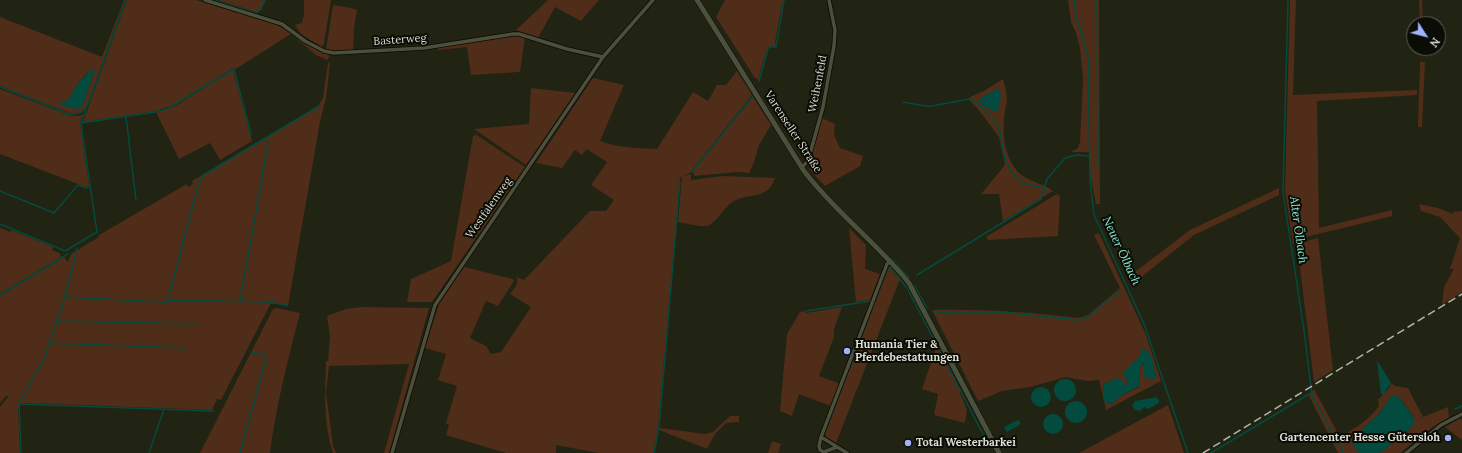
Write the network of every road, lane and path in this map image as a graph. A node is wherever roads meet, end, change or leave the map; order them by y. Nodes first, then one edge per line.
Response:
1 (205, 0) edge
2 (653, 0) edge
3 (697, 0) edge
4 (829, 0) edge
5 (603, 57) junction
6 (802, 167) junction
7 (890, 262) junction
8 (1462, 414) edge
9 (821, 438) junction
10 (837, 447) junction
11 (392, 453) edge
12 (847, 453) edge
13 (998, 453) edge
14 (1406, 453) edge

1 - 5 street, Basterweg
2 - 5 street, Westfalenweg
3 - 6 main road, Varenseller Straße
4 - 6 street, Weihenfeld
5 - 11 street, Westfalenweg
6 - 7 main road, Varenseller Straße
7 - 9 street
7 - 13 main road, Varenseller Straße
8 - 14 street
9 - 10 street
9 - 10 street
10 - 12 street

